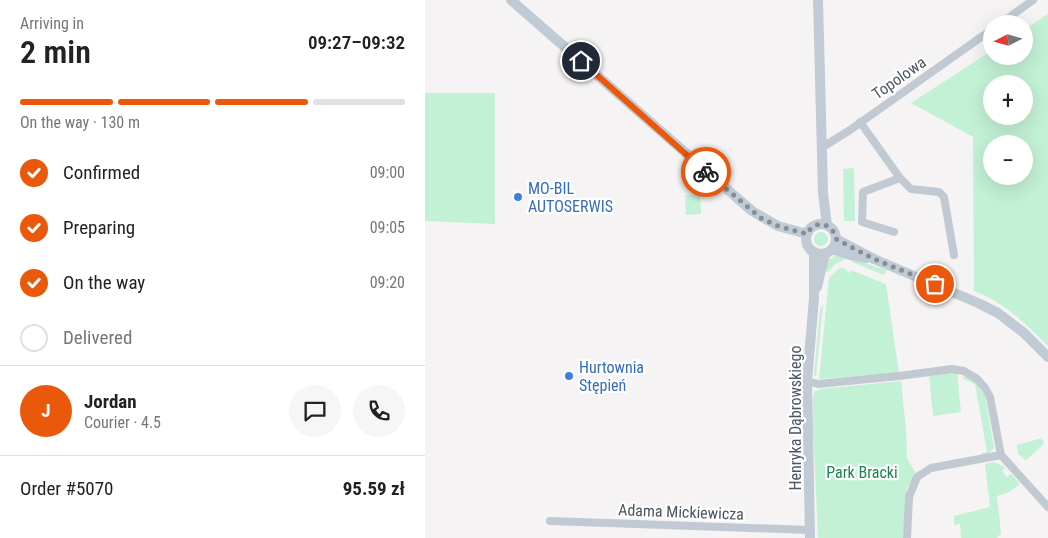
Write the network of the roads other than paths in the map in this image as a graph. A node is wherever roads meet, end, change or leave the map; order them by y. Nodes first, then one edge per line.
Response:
1 (511, 0) edge
2 (819, 0) edge
3 (1033, 0) edge
4 (1012, 15) edge
5 (983, 36) edge
6 (860, 122) junction
7 (821, 146) junction
8 (901, 178) junction
9 (822, 225) junction
10 (894, 232) dead end
11 (807, 234) junction
12 (831, 247) junction
13 (814, 252) junction
14 (954, 255) dead end
15 (815, 298) junction
16 (1048, 357) edge
17 (807, 381) junction
18 (1001, 455) junction
19 (1048, 507) edge
20 (550, 521) dead end
21 (810, 534) edge
22 (907, 538) edge

1 - 11 street
2 - 7 street
3 - 4 street
5 - 6 street, Topolowa
6 - 7 street, Topolowa
6 - 8 street
7 - 9 street
8 - 10 street
8 - 14 street
9 - 11 street
9 - 12 street
11 - 13 street
12 - 13 street
12 - 15 street
12 - 16 street
13 - 15 street
15 - 17 street, Henryka Dąbrowskiego
17 - 18 street
17 - 21 street, Henryka Dąbrowskiego
18 - 19 street
18 - 22 street
20 - 21 street, Adama Mickiewicza

